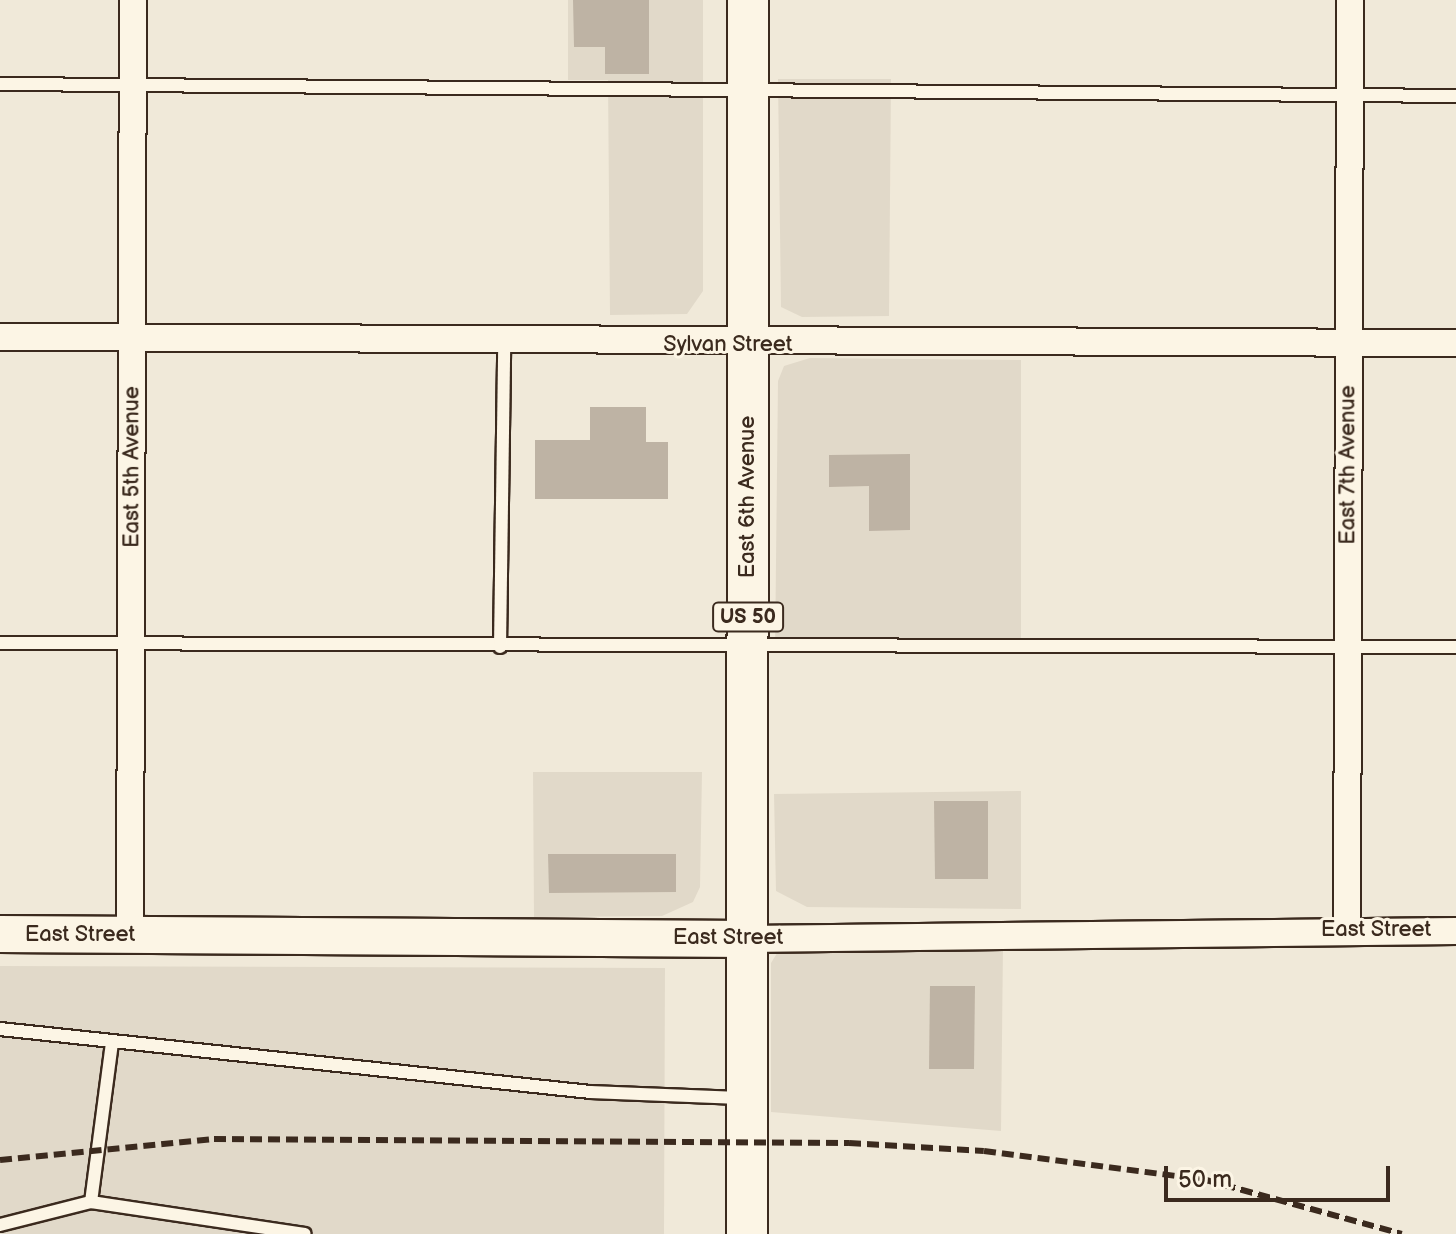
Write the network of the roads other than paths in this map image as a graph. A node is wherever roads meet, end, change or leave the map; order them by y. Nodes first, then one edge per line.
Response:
1 (133, 0) edge
2 (748, 0) edge
3 (1350, 0) edge
4 (0, 84) edge
5 (133, 84) junction
6 (748, 88) junction
7 (1350, 96) junction
8 (1456, 96) edge
9 (0, 337) edge
10 (132, 338) junction
11 (1349, 342) junction
12 (1456, 343) edge
13 (504, 344) junction
14 (748, 345) junction
15 (0, 643) edge
16 (131, 645) junction
17 (1349, 646) junction
18 (500, 647) junction
19 (1456, 647) edge
20 (748, 648) junction
21 (1347, 929) junction
22 (1456, 931) edge
23 (0, 934) edge
24 (130, 935) junction
25 (747, 939) junction
26 (0, 1029) edge
27 (112, 1042) junction
28 (747, 1098) junction
29 (91, 1202) junction
30 (0, 1225) edge
31 (305, 1234) edge
32 (747, 1234) edge

1 - 5 street, East 5th Avenue
2 - 6 main road, East 6th Avenue / US 50
3 - 7 street, East 7th Avenue
4 - 5 lane
5 - 6 lane
5 - 10 street, East 5th Avenue
6 - 7 lane
6 - 14 main road, East 6th Avenue / US 50
7 - 8 lane
7 - 11 street, East 7th Avenue
9 - 10 street, Sylvan Street
10 - 13 street, Sylvan Street
10 - 16 street, East 5th Avenue
11 - 12 street, Sylvan Street
11 - 14 street, Sylvan Street
11 - 17 street, East 7th Avenue
13 - 14 street, Sylvan Street
13 - 18 lane
14 - 20 main road, East 6th Avenue / US 50
15 - 16 lane
16 - 18 lane
16 - 24 street, East 5th Avenue
17 - 19 lane
17 - 20 lane
17 - 21 street, East 7th Avenue
18 - 20 lane
20 - 25 main road, East 6th Avenue / US 50
21 - 22 street, East Street
21 - 25 street, East Street
23 - 24 street, East Street
24 - 25 street, East Street
25 - 28 main road, East 6th Avenue / US 50
26 - 27 lane
27 - 28 lane
27 - 29 lane
28 - 32 main road, East 6th Avenue / US 50
29 - 30 lane
29 - 31 lane

